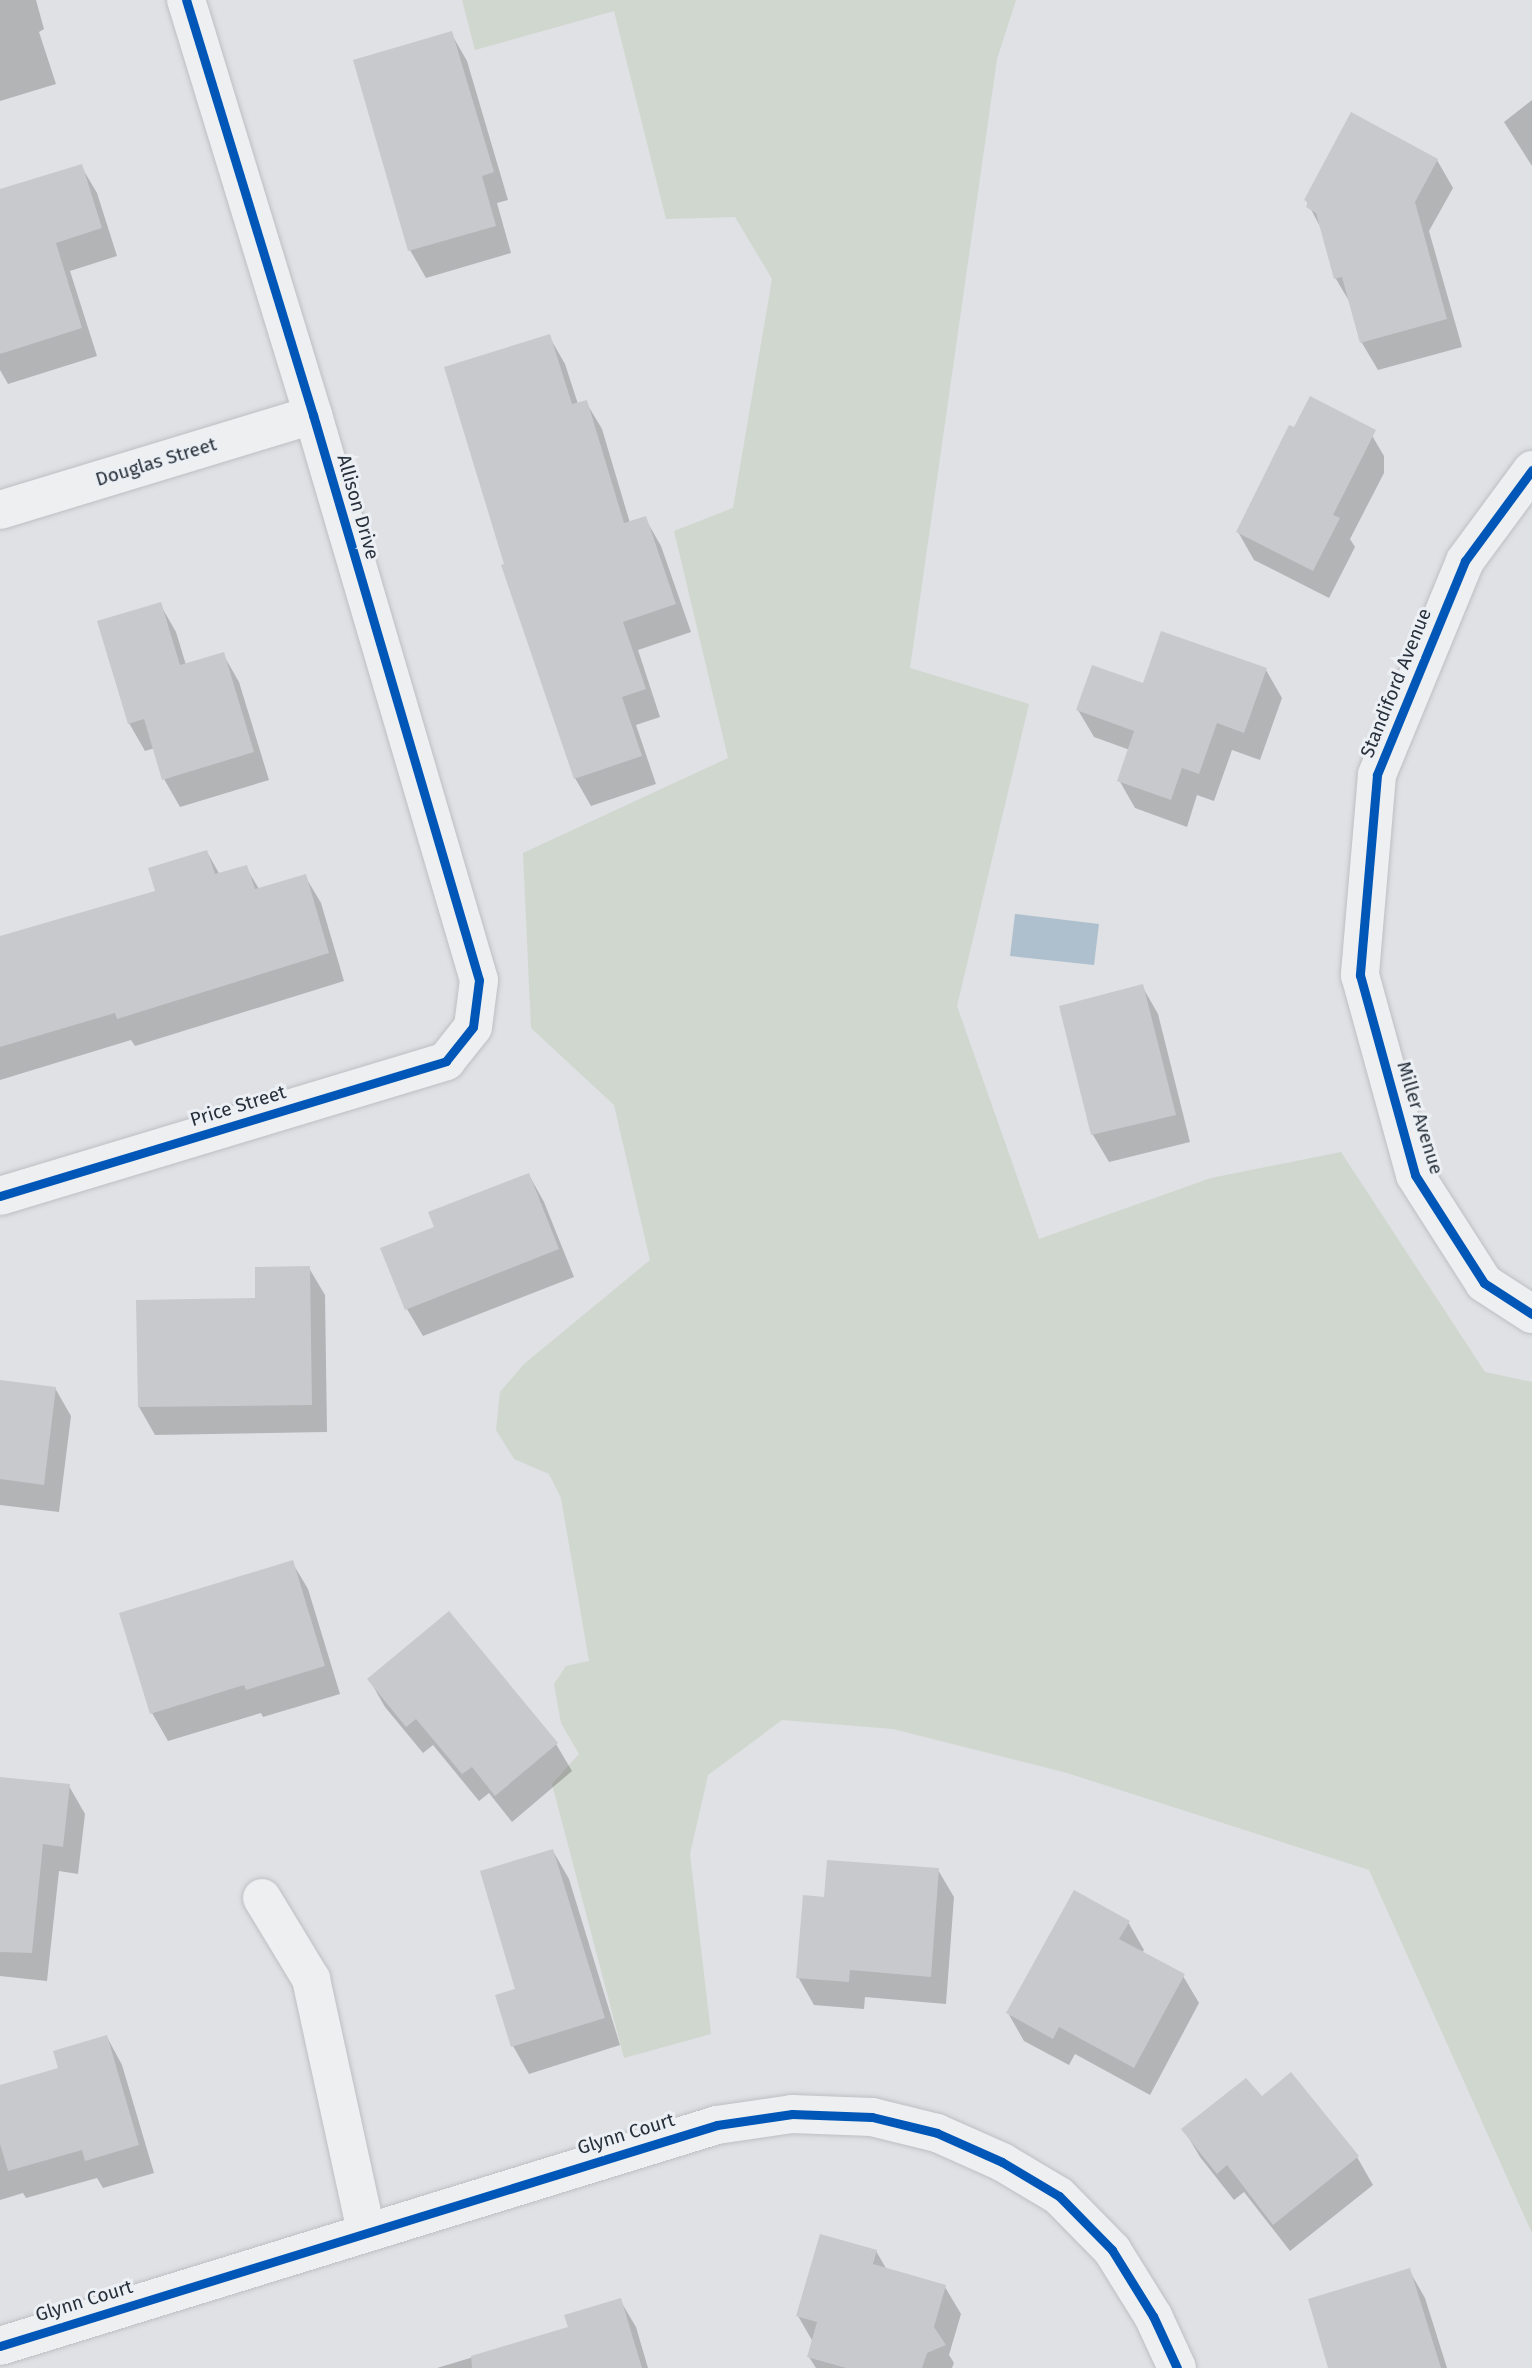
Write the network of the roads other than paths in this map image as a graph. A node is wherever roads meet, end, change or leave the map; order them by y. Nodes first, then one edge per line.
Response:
1 (186, 0) edge
2 (313, 415) junction
3 (1532, 470) edge
4 (0, 510) edge
5 (1360, 975) joint
6 (473, 1027) joint
7 (0, 1196) edge
8 (1532, 1314) edge
9 (262, 1898) dead end
10 (366, 2232) junction
11 (0, 2346) edge
12 (1177, 2368) edge

1 - 2 street, Allison Drive
2 - 4 street, Douglas Street
2 - 6 street, Allison Drive
3 - 5 street, Standiford Avenue
5 - 8 street, Miller Avenue
6 - 7 street, Price Street
9 - 10 street
10 - 11 street, Glynn Court
10 - 12 street, Glynn Court

